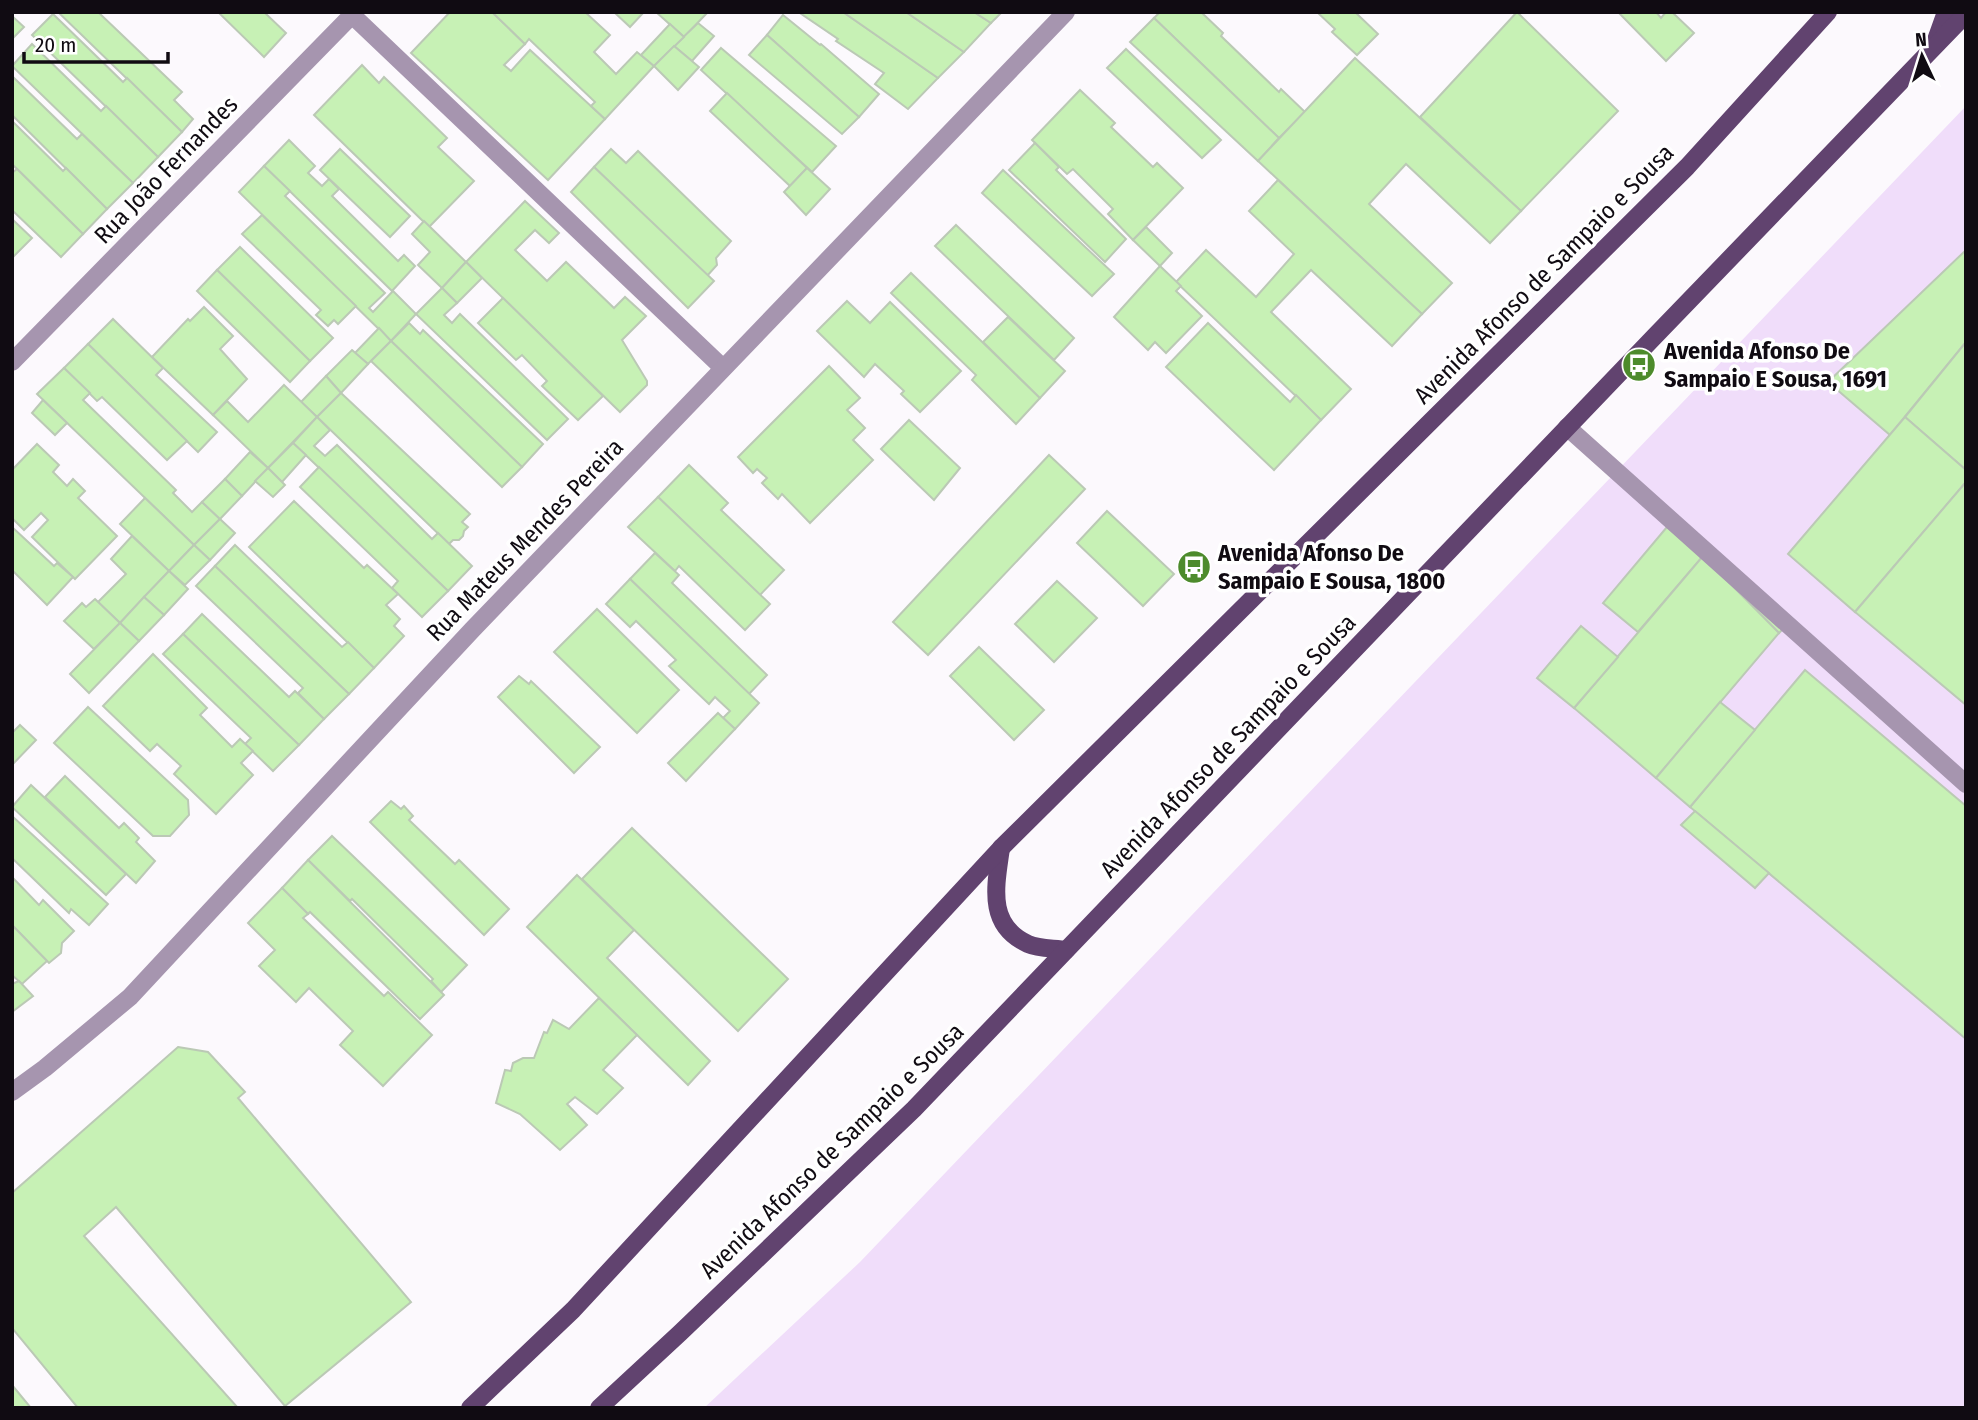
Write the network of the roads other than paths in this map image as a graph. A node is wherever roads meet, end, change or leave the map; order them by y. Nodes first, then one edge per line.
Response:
1 (1066, 12) edge
2 (1828, 12) edge
3 (1946, 12) edge
4 (354, 14) edge
5 (1966, 14) edge
6 (1932, 49) junction
7 (12, 362) edge
8 (723, 368) junction
9 (1567, 427) junction
10 (1966, 784) edge
11 (1001, 848) junction
12 (1066, 950) junction
13 (12, 1092) edge
14 (470, 1408) edge
15 (599, 1408) edge

1 - 8 street, Rua Mateus Mendes Pereira
2 - 11 main road, Avenida Afonso de Sampaio e Sousa
3 - 6 main road
4 - 7 street, Rua João Fernandes
4 - 8 street
5 - 6 main road, Avenida Afonso de Sampaio e Sousa
6 - 9 main road, Avenida Afonso de Sampaio e Sousa
8 - 13 street, Rua Mateus Mendes Pereira
9 - 10 street
9 - 12 main road, Avenida Afonso de Sampaio e Sousa
11 - 12 main road
11 - 14 main road, Avenida Afonso de Sampaio e Sousa
12 - 15 main road, Avenida Afonso de Sampaio e Sousa

